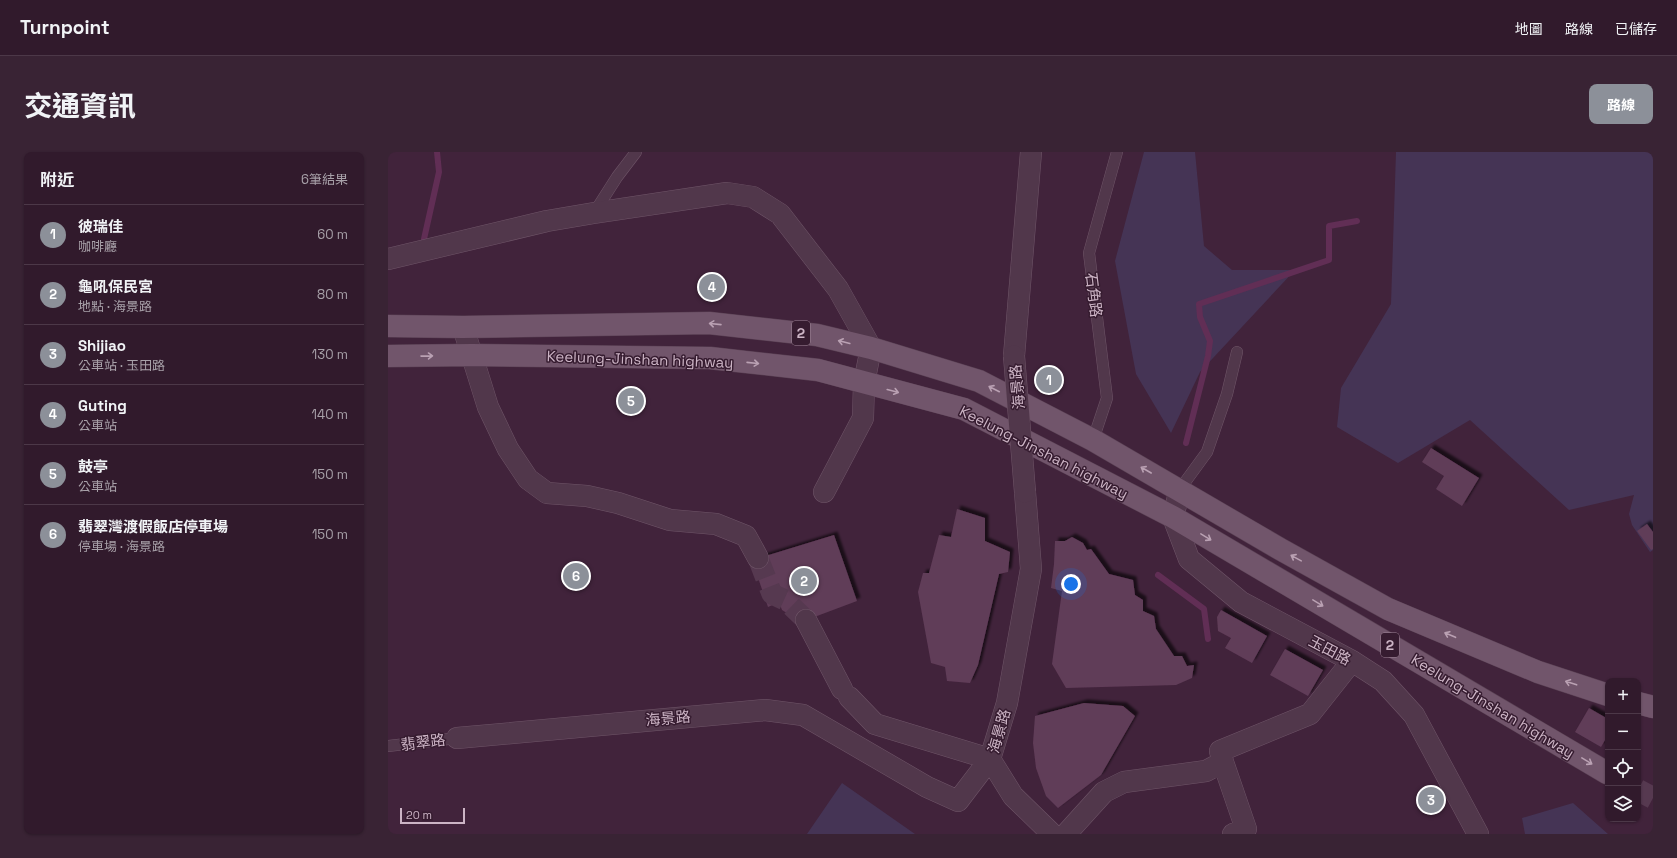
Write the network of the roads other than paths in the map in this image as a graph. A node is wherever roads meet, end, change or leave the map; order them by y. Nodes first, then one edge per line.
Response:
1 (636, 152) edge
2 (1031, 152) edge
3 (1117, 152) edge
4 (594, 213) junction
5 (388, 259) edge
6 (388, 326) edge
7 (463, 327) junction
8 (871, 348) junction
9 (1237, 352) dead end
10 (472, 355) junction
11 (388, 356) edge
12 (864, 383) junction
13 (1093, 440) junction
14 (1180, 489) junction
15 (824, 492) dead end
16 (1173, 517) junction
17 (758, 558) tunnel mouth
18 (806, 620) tunnel mouth
19 (1352, 661) junction
20 (1605, 694) edge
21 (1641, 704) edge
22 (1653, 707) edge
23 (457, 738) joint
24 (388, 746) edge
25 (990, 759) junction
26 (1223, 762) junction
27 (1605, 772) edge
28 (1052, 834) edge
29 (1066, 834) edge
30 (1233, 834) edge
31 (1478, 834) edge

1 - 4 lane
2 - 25 street, 海景路, bridge
3 - 13 lane, 石角路
4 - 5 street
4 - 8 street
6 - 7 main road, Keelung-Jinshan highway / 2
8 -> 7 main road, Keelung-Jinshan highway / 2
7 - 10 street
8 - 12 street
13 -> 8 main road, Keelung-Jinshan highway / 2
9 - 14 lane
11 -> 10 main road, Keelung-Jinshan highway / 2
10 -> 12 main road, Keelung-Jinshan highway / 2
10 - 17 street
12 - 15 street
12 -> 16 main road, Keelung-Jinshan highway / 2
14 -> 13 main road, Keelung-Jinshan highway / 2
14 - 16 street
20 -> 14 main road, Keelung-Jinshan highway / 2
16 - 19 street, 玉田路
16 -> 27 main road, Keelung-Jinshan highway / 2
18 - 25 street
19 - 26 street
19 - 31 street, 玉田路
21 - 22 main road
23 - 24 lane, 翡翠路
23 - 25 street, 海景路
25 - 28 street
26 - 29 street
26 - 30 street

